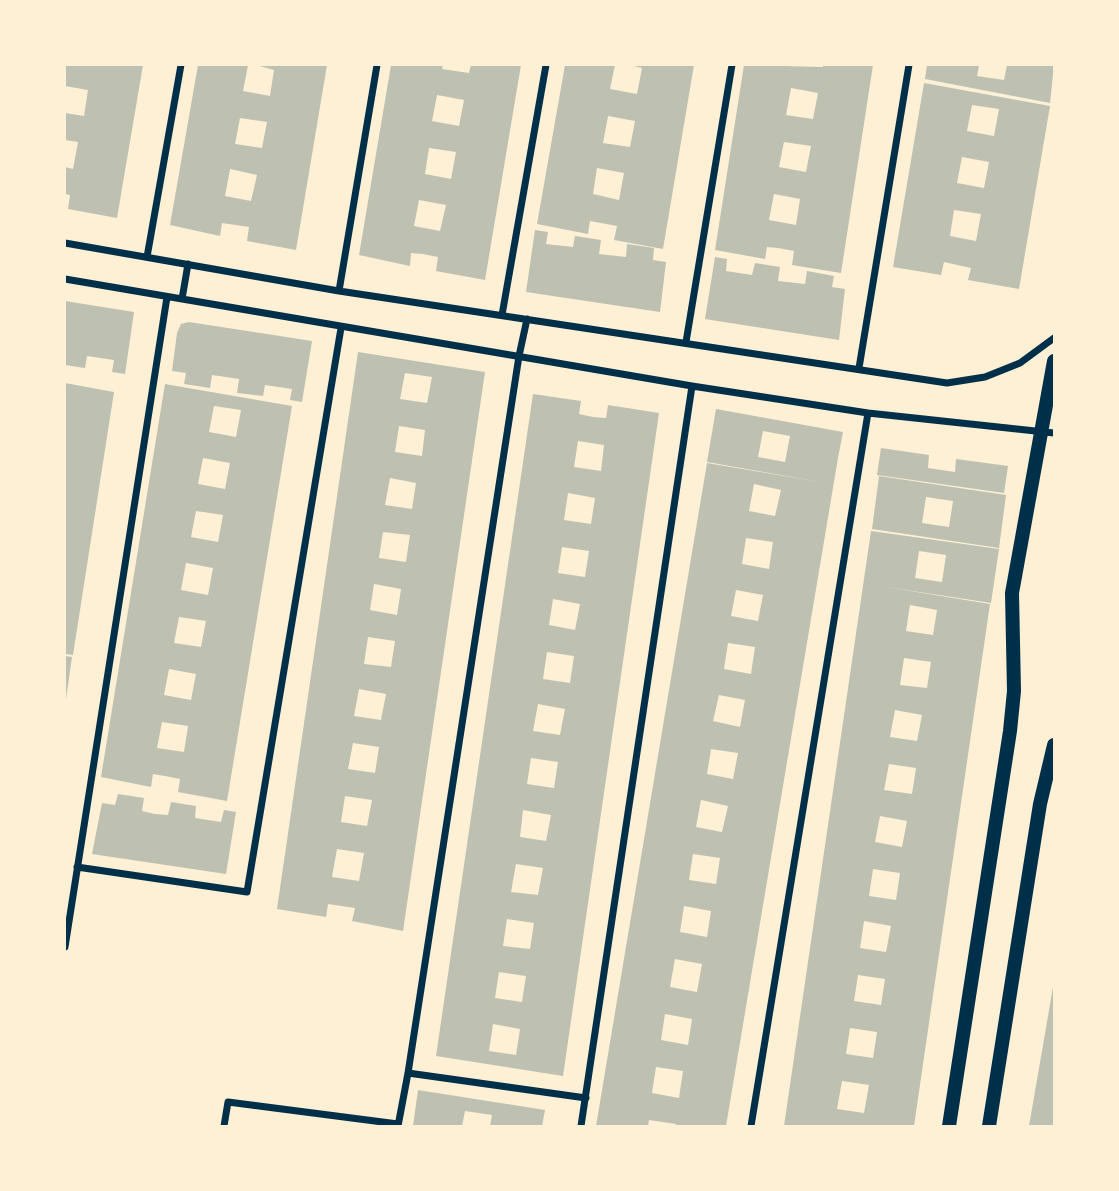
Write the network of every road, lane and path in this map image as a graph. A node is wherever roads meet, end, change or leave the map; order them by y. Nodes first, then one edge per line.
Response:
1 (181, 65) edge
2 (377, 65) edge
3 (546, 65) edge
4 (732, 65) edge
5 (909, 65) edge
6 (65, 243) edge
7 (147, 257) junction
8 (188, 264) junction
9 (65, 279) edge
10 (339, 291) junction
11 (167, 297) junction
12 (182, 299) junction
13 (502, 315) junction
14 (527, 319) junction
15 (341, 328) junction
16 (1054, 338) edge
17 (686, 342) junction
18 (519, 356) junction
19 (1054, 361) edge
20 (859, 368) junction
21 (692, 386) junction
22 (868, 413) junction
23 (1048, 432) edge
24 (1054, 746) edge
25 (77, 867) junction
26 (65, 947) edge
27 (408, 1073) junction
28 (586, 1098) junction
29 (398, 1125) edge
30 (223, 1126) edge
31 (581, 1126) edge
32 (751, 1126) edge
33 (948, 1126) edge
34 (989, 1126) edge

1 - 7 street
2 - 10 street
3 - 13 street
4 - 17 street
5 - 20 street
6 - 7 street
7 - 8 street
8 - 10 street
8 - 12 street
9 - 11 street
10 - 13 street
11 - 12 street
11 - 25 street
12 - 15 street
13 - 14 street
14 - 17 street
14 - 18 street
15 - 18 street
15 - 25 street
16 - 20 street
17 - 20 street
18 - 21 street
18 - 27 street
19 - 23 main road
21 - 22 street
21 - 28 street
22 - 23 street
22 - 32 street
23 - 33 main road
24 - 34 main road
25 - 26 street
27 - 28 street
27 - 29 street
28 - 31 street
29 - 30 street

